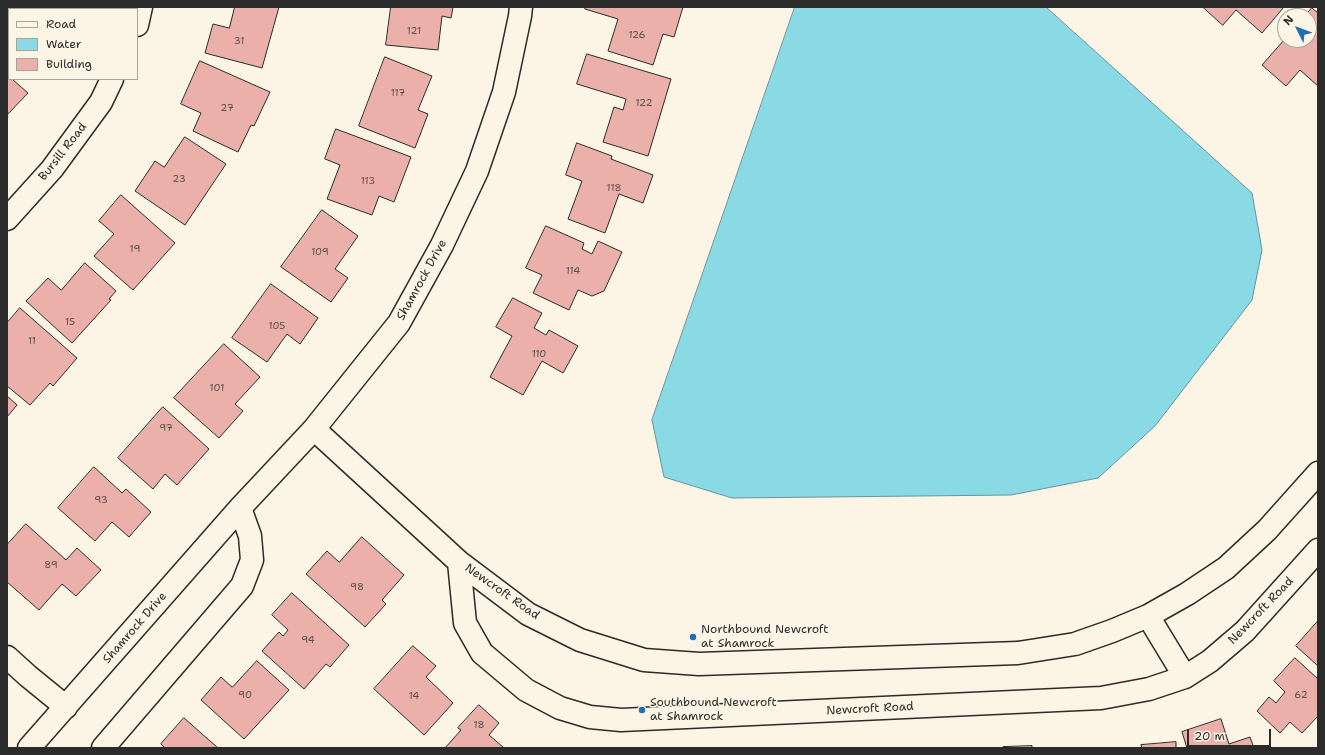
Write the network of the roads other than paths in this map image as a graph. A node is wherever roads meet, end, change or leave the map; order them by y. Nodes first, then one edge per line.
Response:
1 (141, 7) edge
2 (521, 7) edge
3 (138, 20) edge
4 (112, 80) edge
5 (7, 219) edge
6 (314, 429) junction
7 (1318, 473) edge
8 (240, 508) junction
9 (1318, 550) edge
10 (459, 562) junction
11 (1148, 616) junction
12 (7, 657) edge
13 (1185, 677) junction
14 (66, 707) junction
15 (29, 748) edge
16 (103, 748) edge

1 - 3 street
2 - 6 street, Shamrock Drive
4 - 5 street, Bursill Road
6 - 8 street, Shamrock Drive
6 - 10 street, Newcroft Road
7 - 11 street, Newcroft Road
8 - 14 street, Shamrock Drive
8 - 16 street
9 - 13 street, Newcroft Road
10 - 11 street, Newcroft Road
10 - 13 street, Newcroft Road
11 - 13 street
12 - 14 street
14 - 15 street, Shamrock Drive

